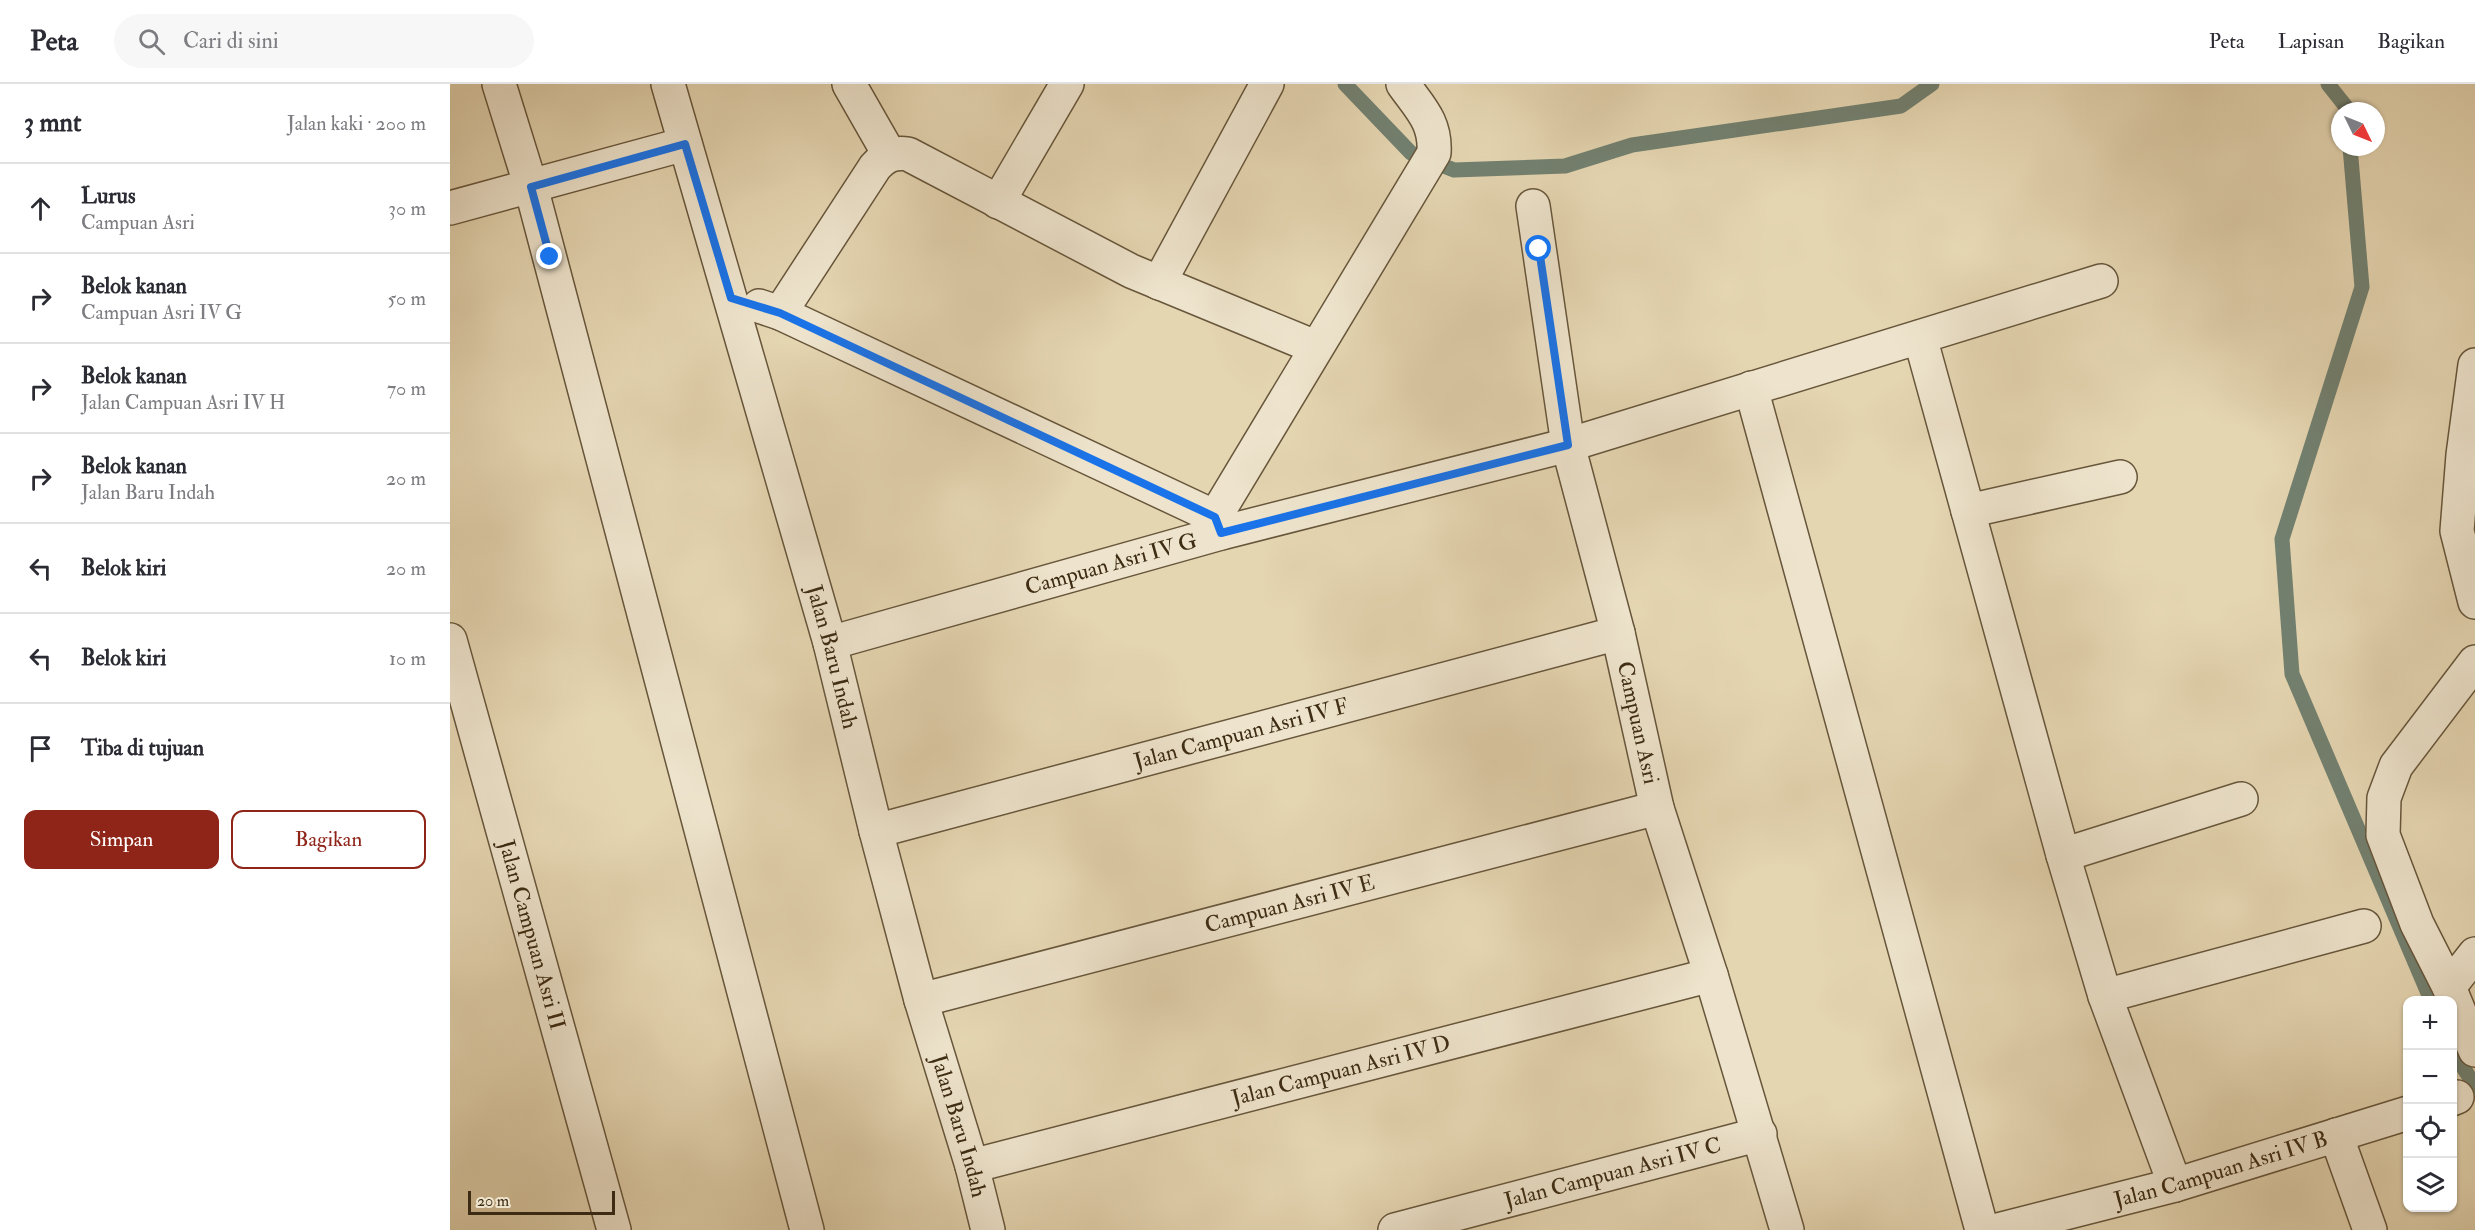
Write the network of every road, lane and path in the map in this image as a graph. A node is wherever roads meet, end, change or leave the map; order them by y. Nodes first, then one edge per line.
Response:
1 (499, 84) edge
2 (668, 84) edge
3 (849, 84) edge
4 (1067, 84) edge
5 (1267, 84) edge
6 (1403, 84) edge
7 (685, 144) junction
8 (889, 154) junction
9 (531, 187) junction
10 (998, 202) junction
11 (1533, 206) dead end
12 (450, 208) edge
13 (2101, 281) dead end
14 (1159, 283) junction
15 (731, 298) junction
16 (780, 313) junction
17 (1920, 337) junction
18 (1315, 347) junction
19 (2475, 365) edge
20 (1751, 388) junction
21 (1568, 445) junction
22 (2120, 477) dead end
23 (1968, 511) junction
24 (1218, 525) junction
25 (2475, 602) edge
26 (1612, 634) junction
27 (450, 639) edge
28 (830, 643) junction
29 (2475, 662) edge
30 (2241, 799) dead end
31 (1657, 808) junction
32 (876, 831) junction
33 (2063, 855) junction
34 (2364, 926) dead end
35 (2475, 954) edge
36 (1711, 975) junction
37 (2449, 987) junction
38 (2104, 996) junction
39 (921, 1000) junction
40 (2475, 1050) edge
41 (2403, 1115) edge
42 (1760, 1134) junction
43 (2336, 1135) junction
44 (972, 1166) junction
45 (2175, 1185) junction
46 (614, 1230) edge
47 (807, 1230) edge
48 (988, 1230) edge
49 (1395, 1230) edge
50 (1786, 1230) edge
51 (1982, 1230) edge
52 (1998, 1230) edge
53 (2370, 1230) edge

1 - 9 street
2 - 7 street, Jalan Baru Indah
3 - 8 street
4 - 10 street
5 - 14 street
6 - 18 street
7 - 9 street
7 - 15 street, Jalan Baru Indah
8 - 10 street
8 - 16 street
9 - 12 street
9 - 47 street
10 - 14 street
11 - 21 street, Campuan Asri
13 - 17 street, Campuan Asri IV G
14 - 18 street
15 - 16 street
15 - 28 street, Jalan Baru Indah
16 - 24 street
17 - 20 street, Campuan Asri IV G
17 - 23 street
18 - 24 street
19 - 25 street
20 - 21 street, Campuan Asri IV G
20 - 51 street
21 - 24 street, Campuan Asri IV G
21 - 26 street, Campuan Asri
22 - 23 street
23 - 33 street
24 - 28 street, Campuan Asri IV G
26 - 31 street, Campuan Asri
26 - 32 street, Jalan Campuan Asri IV F
27 - 46 street, Jalan Campuan Asri II
28 - 32 street, Jalan Baru Indah
29 - 37 street
30 - 33 street
31 - 36 street, Campuan Asri
31 - 39 street, Campuan Asri IV E
32 - 39 street, Jalan Baru Indah
33 - 38 street
34 - 38 street
35 - 37 street
36 - 42 street, Campuan Asri
36 - 44 street, Jalan Campuan Asri IV D
37 - 40 street
38 - 45 street
39 - 44 street, Jalan Baru Indah
41 - 43 street, Jalan Campuan Asri IV B
42 - 49 street, Jalan Campuan Asri IV C
42 - 50 street, Campuan Asri
43 - 45 street, Jalan Campuan Asri IV B
43 - 53 street
44 - 48 street, Jalan Baru Indah
45 - 52 street, Jalan Campuan Asri IV B

